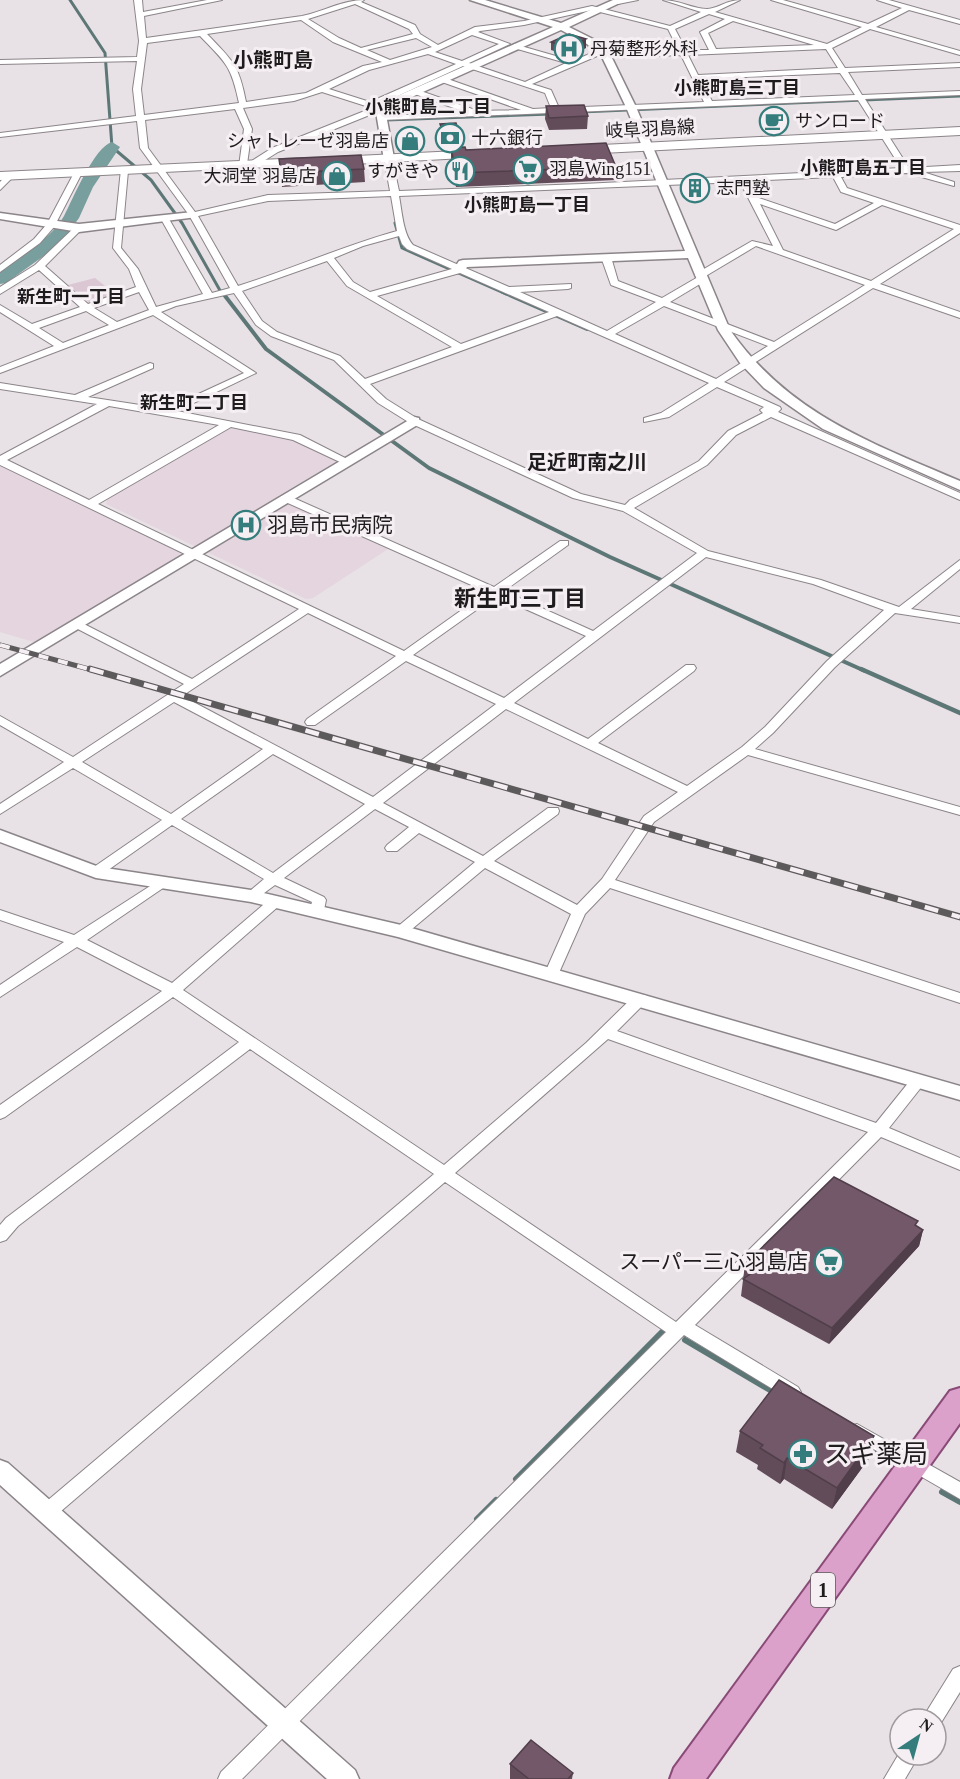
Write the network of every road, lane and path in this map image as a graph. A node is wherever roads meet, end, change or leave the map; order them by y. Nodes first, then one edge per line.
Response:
1 (138, 0) edge
2 (475, 0) edge
3 (634, 0) edge
4 (667, 0) edge
5 (736, 0) edge
6 (775, 0) edge
7 (881, 0) edge
8 (212, 1) edge
9 (357, 1) edge
10 (620, 1) edge
11 (908, 8) junction
12 (602, 9) junction
13 (708, 12) junction
14 (139, 15) junction
15 (302, 18) junction
16 (544, 19) junction
17 (732, 19) junction
18 (960, 22) edge
19 (563, 27) junction
20 (871, 27) junction
21 (671, 28) junction
22 (471, 33) junction
23 (203, 34) junction
24 (417, 35) junction
25 (143, 41) junction
26 (512, 46) junction
27 (828, 47) junction
28 (438, 48) junction
29 (360, 50) junction
30 (428, 52) junction
31 (714, 52) junction
32 (604, 53) junction
33 (960, 53) edge
34 (684, 54) junction
35 (141, 59) junction
36 (0, 62) edge
37 (389, 62) junction
38 (573, 63) junction
39 (466, 65) junction
40 (960, 65) edge
41 (843, 70) junction
42 (695, 77) junction
43 (442, 79) junction
44 (526, 84) junction
45 (421, 86) junction
46 (322, 89) junction
47 (960, 93) edge
48 (960, 99) edge
49 (862, 100) junction
50 (709, 104) junction
51 (241, 106) junction
52 (633, 110) junction
53 (556, 111) junction
54 (531, 112) junction
55 (378, 114) junction
56 (476, 115) junction
57 (139, 117) junction
58 (960, 131) edge
59 (882, 134) junction
60 (0, 135) edge
61 (648, 147) junction
62 (565, 151) edge
63 (494, 154) edge
64 (388, 158) junction
65 (247, 165) junction
66 (960, 168) edge
67 (156, 170) junction
68 (906, 170) junction
69 (126, 171) junction
70 (82, 173) junction
71 (836, 174) junction
72 (5, 176) edge
73 (743, 178) junction
74 (663, 182) junction
75 (951, 184) dead end
76 (0, 187) edge
77 (395, 195) junction
78 (754, 199) junction
79 (881, 201) junction
80 (0, 216) edge
81 (190, 216) junction
82 (168, 219) junction
83 (121, 225) junction
84 (54, 226) junction
85 (77, 228) junction
86 (960, 229) edge
87 (402, 232) junction
88 (779, 250) junction
89 (694, 254) junction
90 (0, 256) edge
91 (328, 257) junction
92 (606, 257) junction
93 (14, 259) junction
94 (38, 267) junction
95 (0, 269) edge
96 (459, 270) junction
97 (701, 277) junction
98 (874, 284) junction
99 (568, 286) dead end
100 (141, 288) junction
101 (0, 291) edge
102 (234, 291) junction
103 (507, 291) junction
104 (212, 295) junction
105 (368, 295) junction
106 (664, 302) junction
107 (0, 308) edge
108 (87, 308) junction
109 (154, 311) junction
110 (552, 314) junction
111 (960, 315) edge
112 (721, 325) junction
113 (117, 326) junction
114 (33, 327) junction
115 (607, 335) junction
116 (774, 345) junction
117 (61, 346) junction
118 (460, 348) junction
119 (745, 363) junction
120 (150, 366) dead end
121 (0, 370) edge
122 (363, 383) junction
123 (713, 385) junction
124 (1, 387) edge
125 (76, 398) junction
126 (107, 403) junction
127 (167, 412) junction
128 (771, 413) junction
129 (648, 420) dead end
130 (414, 422) junction
131 (229, 424) junction
132 (0, 461) edge
133 (346, 461) junction
134 (960, 486) edge
135 (960, 497) edge
136 (285, 498) junction
137 (90, 504) junction
138 (627, 509) junction
139 (564, 543) dead end
140 (195, 553) junction
141 (704, 553) junction
142 (960, 563) edge
143 (495, 591) junction
144 (308, 608) junction
145 (897, 610) junction
146 (960, 620) edge
147 (76, 624) junction
148 (595, 636) junction
149 (404, 654) junction
150 (690, 668) dead end
151 (0, 671) edge
152 (193, 684) junction
153 (174, 697) junction
154 (506, 704) junction
155 (0, 720) edge
156 (310, 722) dead end
157 (589, 744) junction
158 (273, 749) junction
159 (746, 750) junction
160 (74, 763) junction
161 (687, 791) junction
162 (375, 803) junction
163 (0, 810) edge
164 (552, 811) dead end
165 (960, 811) edge
166 (171, 819) junction
167 (418, 826) junction
168 (0, 836) edge
169 (392, 848) dead end
170 (485, 861) junction
171 (96, 872) junction
172 (274, 879) junction
173 (606, 882) junction
174 (161, 883) junction
175 (251, 896) junction
176 (275, 902) junction
177 (317, 910) junction
178 (579, 912) junction
179 (0, 915) edge
180 (401, 931) junction
181 (77, 941) junction
182 (552, 975) junction
183 (173, 990) junction
184 (0, 992) edge
185 (960, 998) edge
186 (640, 999) junction
187 (609, 1034) junction
188 (250, 1041) junction
189 (918, 1081) junction
190 (960, 1093) edge
191 (0, 1113) edge
192 (879, 1130) junction
193 (960, 1164) edge
194 (446, 1174) junction
195 (0, 1236) edge
196 (680, 1329) junction
197 (805, 1399) edge
198 (960, 1400) edge
199 (845, 1424) edge
200 (915, 1464) junction
201 (0, 1470) edge
202 (960, 1491) edge
203 (47, 1512) junction
204 (960, 1675) edge
205 (940, 1707) edge
206 (282, 1724) junction
207 (228, 1779) edge
208 (346, 1779) edge
209 (686, 1779) edge

1 - 14 street
2 - 16 street
3 - 10 street
4 - 13 street
5 - 13 street
6 - 20 street
7 - 11 street
8 - 14 street
9 - 15 street
9 - 24 street
10 - 12 street
11 - 18 street
11 - 20 street
12 - 16 street
12 - 19 street
12 - 21 street
13 - 17 street
13 - 21 street
14 - 25 street
15 - 23 street
15 - 29 street
16 - 19 street
16 - 22 street
17 - 27 street
17 - 31 street
19 - 26 street
19 - 32 street
20 - 27 street
20 - 33 street
21 - 34 street
22 - 26 street
22 - 28 street
23 - 25 street
23 - 51 street
24 - 28 street
24 - 29 street
25 - 35 street
26 - 38 street
26 - 39 street
27 - 31 street
27 - 41 street
28 - 30 street
29 - 37 street
30 - 37 street
30 - 39 street
31 - 34 street
32 - 34 street
32 - 38 street
32 - 52 street
34 - 42 street
35 - 36 street
35 - 57 street
37 - 46 street
38 - 44 street
39 - 43 street
39 - 44 street
39 - 45 street
40 - 41 street
41 - 42 street
41 - 49 street
42 - 50 street
43 - 45 street
43 - 54 street
44 - 53 street
45 - 55 street
45 - 56 street
46 - 51 street
46 - 55 street
47 - 49 street
48 - 49 street
49 - 50 street
49 - 52 street
49 - 59 street
50 - 52 street
51 - 57 street
51 - 65 street
52 - 53 street
52 - 55 street
52 - 61 street
53 - 54 street
54 - 56 street
55 - 56 street
55 - 64 street
55 - 65 street
57 - 60 street
57 - 67 street
58 - 59 main road, 岐阜羽島線
59 - 61 main road, 岐阜羽島線
59 - 68 street
61 - 62 main road, 岐阜羽島線
61 - 74 street
63 - 64 main road
64 - 65 main road
64 - 77 street
65 - 67 main road
66 - 68 street
67 - 69 main road
67 - 81 street
68 - 71 street
68 - 75 street
69 - 70 main road
69 - 83 street
70 - 72 main road
70 - 84 street
71 - 73 street
71 - 79 street
72 - 76 street
73 - 74 street
73 - 78 street
74 - 77 street
74 - 89 street
77 - 81 street
77 - 87 street
78 - 79 street
78 - 88 street
79 - 86 street
80 - 84 street
81 - 82 street
81 - 102 street
82 - 83 street
82 - 104 street
83 - 85 street
83 - 100 street
84 - 85 street
84 - 93 street
85 - 94 street
86 - 98 street
87 - 91 street
87 - 96 street
88 - 97 street
88 - 98 street
89 - 92 street
89 - 97 street
90 - 93 street
91 - 102 street
91 - 105 street
92 - 96 street
92 - 106 street
93 - 95 street
94 - 101 street
94 - 108 street
96 - 103 street
96 - 105 street
97 - 106 street
97 - 112 street
98 - 111 street
98 - 116 street
99 - 103 street
100 - 108 street
100 - 109 street
102 - 104 street
102 - 122 street
103 - 110 street
104 - 109 street
105 - 118 street
106 - 112 street
106 - 115 street
107 - 114 street
108 - 113 street
108 - 114 street
109 - 113 street
109 - 127 street
110 - 115 street
110 - 118 street
110 - 123 street
112 - 116 street
112 - 119 street
113 - 117 street
114 - 117 street
115 - 123 street
116 - 119 street
117 - 121 street
118 - 122 street
119 - 123 street
119 - 134 street
120 - 125 street
122 - 130 street
123 - 128 street
123 - 129 street
124 - 125 street
125 - 126 street
126 - 127 street
126 - 132 street
127 - 131 street
128 - 135 street
128 - 138 street
130 - 133 street
130 - 138 street
131 - 133 street
131 - 137 street
132 - 137 street
133 - 136 street
136 - 140 street
136 - 143 street
137 - 140 street
138 - 141 street
139 - 143 street
140 - 144 street
140 - 147 street
141 - 145 street
141 - 148 street
142 - 145 street
143 - 148 street
143 - 149 street
144 - 149 street
144 - 152 street
145 - 146 street
145 - 159 street
147 - 151 street
147 - 152 street
148 - 154 street
149 - 154 street
149 - 156 street
150 - 157 street
152 - 153 street
153 - 158 street
153 - 160 street
154 - 157 street
154 - 162 street
155 - 160 street
157 - 161 street
158 - 162 street
158 - 166 street
159 - 161 street
159 - 165 street
160 - 163 street
160 - 166 street
161 - 173 street
162 - 167 street
162 - 172 street
164 - 170 street
166 - 171 street
166 - 172 street
167 - 169 street
167 - 170 street
168 - 171 street
170 - 178 street
170 - 180 street
171 - 174 street
172 - 175 street
172 - 177 street
173 - 178 street
173 - 185 street
174 - 175 street
174 - 181 street
175 - 176 street
176 - 177 street
176 - 183 street
177 - 180 street
178 - 182 street
179 - 181 street
180 - 182 street
181 - 183 street
181 - 184 street
182 - 186 street
183 - 188 street
183 - 191 street
186 - 187 street
186 - 189 street
187 - 192 street
187 - 194 street
188 - 194 street
188 - 195 street
189 - 190 street
189 - 192 street
192 - 193 street
192 - 196 street
194 - 196 street
194 - 203 street
196 - 197 street
196 - 206 street
198 - 200 main road, 1
199 - 200 street
200 - 202 street
200 - 209 main road, 1
201 - 203 street
203 - 206 street
204 - 205 street
206 - 207 street
206 - 208 street

